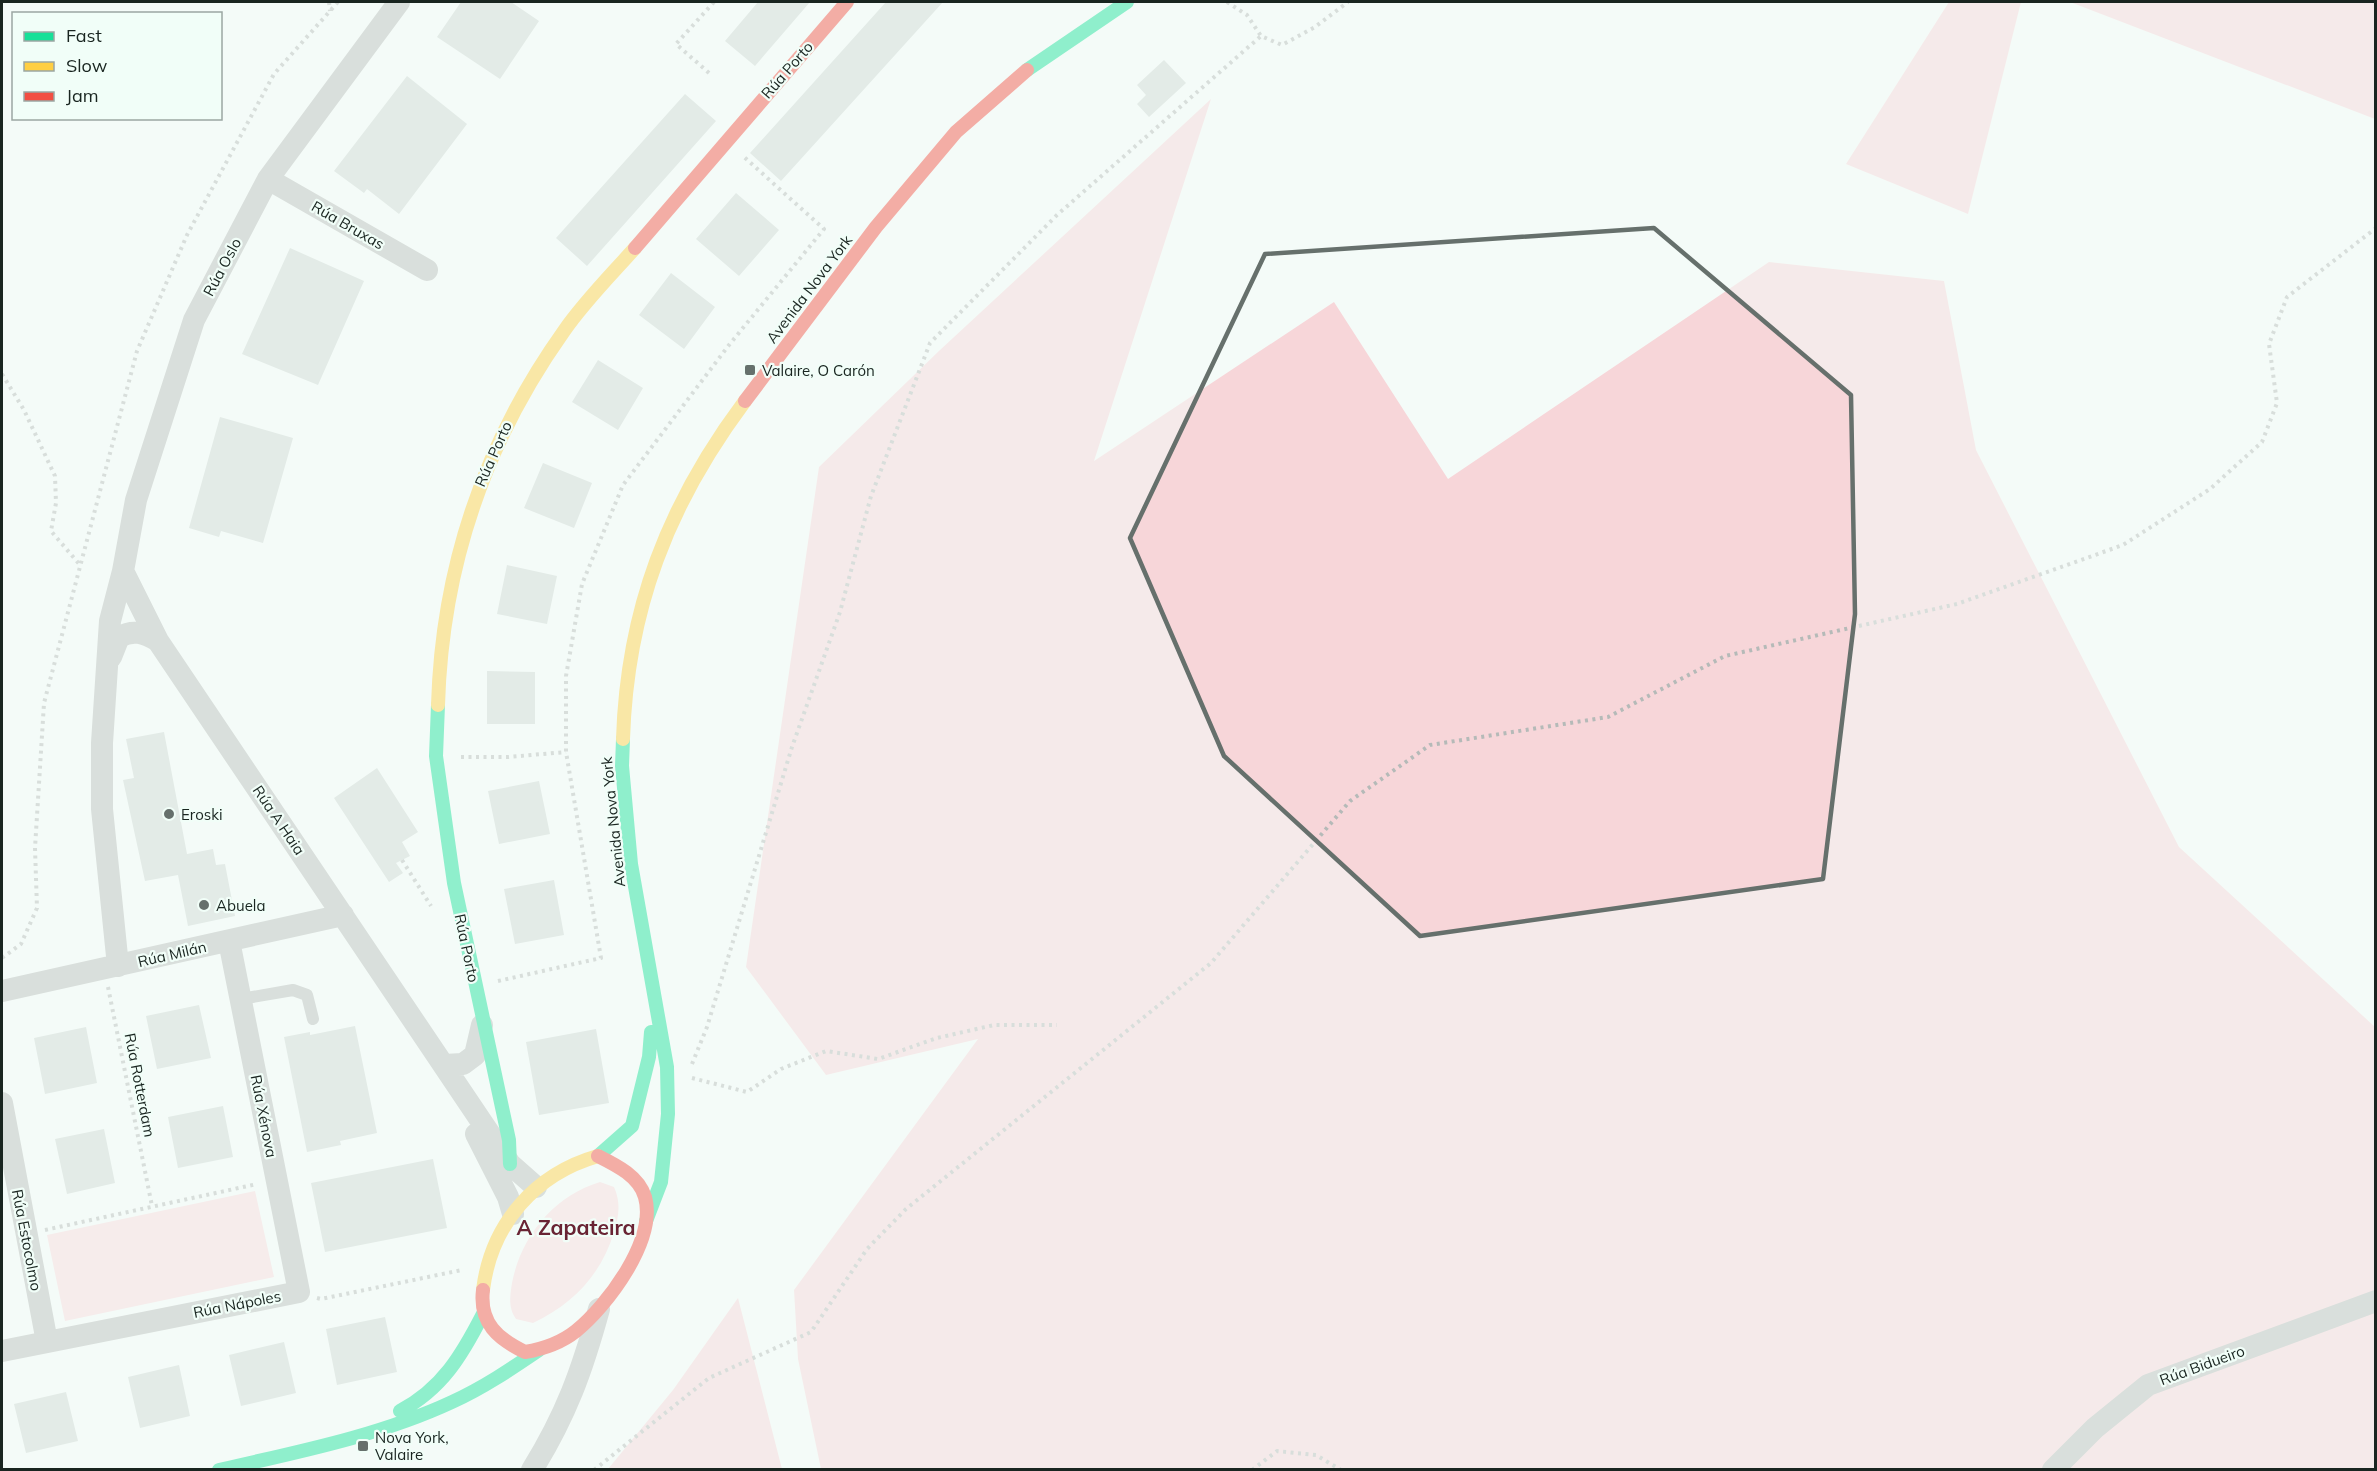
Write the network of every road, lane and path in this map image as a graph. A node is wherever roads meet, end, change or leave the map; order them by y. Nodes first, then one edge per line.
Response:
1 (329, 2) edge
2 (399, 2) edge
3 (714, 2) edge
4 (847, 2) edge
5 (1126, 2) edge
6 (1227, 2) edge
7 (1348, 2) edge
8 (330, 11) dead end
9 (1261, 36) junction
10 (710, 73) dead end
11 (268, 179) junction
12 (2376, 228) edge
13 (427, 270) dead end
14 (2, 374) edge
15 (80, 565) dead end
16 (123, 571) junction
17 (158, 641) junction
18 (107, 673) junction
19 (566, 752) dead end
20 (436, 756) junction
21 (343, 915) junction
22 (229, 941) junction
23 (111, 968) junction
24 (2, 991) edge
25 (654, 996) junction
26 (241, 999) junction
27 (313, 1019) dead end
28 (483, 1019) junction
29 (1057, 1025) dead end
30 (444, 1065) junction
31 (691, 1066) dead end
32 (687, 1076) dead end
33 (2, 1103) edge
34 (474, 1120) junction
35 (598, 1156) junction
36 (510, 1164) junction
37 (277, 1179) junction
38 (536, 1186) junction
39 (152, 1206) junction
40 (513, 1214) junction
41 (646, 1221) junction
42 (26, 1234) junction
43 (471, 1268) dead end
44 (299, 1292) junction
45 (2376, 1301) edge
46 (600, 1307) junction
47 (483, 1314) junction
48 (47, 1342) junction
49 (548, 1347) junction
50 (2, 1351) edge
51 (576, 1387) junction
52 (350, 1436) junction
53 (219, 1470) edge
54 (532, 1470) edge
55 (594, 1470) edge
56 (1252, 1470) edge
57 (1341, 1470) edge
58 (2053, 1470) edge

1 - 8 path
2 - 11 street, Rúa Oslo
3 - 10 path
4 - 20 street, Rúa Porto
5 - 25 street, Avenida Nova York
6 - 9 path
7 - 9 path
9 - 31 path
11 - 13 street, Rúa Bruxas
11 - 16 street, Rúa Oslo
12 - 55 path
14 - 15 path
16 - 17 street, Rúa A Haia
16 - 18 street, Rúa Oslo
17 - 18 street
17 - 21 street, Rúa A Haia
18 - 23 street
19 - 20 path
20 - 28 street, Rúa Porto
21 - 22 street, Rúa Milán
21 - 30 street, Rúa A Haia
22 - 23 street, Rúa Milán
22 - 26 street, Rúa Xénova
23 - 24 street, Rúa Milán
23 - 39 path, Rúa Rotterdam
25 - 35 street, Avenida Nova York
25 - 41 street, Avenida Nova York
26 - 27 lane
26 - 37 street, Rúa Xénova
28 - 30 street, Rúa Porto
28 - 34 street, Rúa Porto
28 - 36 street, Rúa Porto
29 - 32 path
30 - 34 street, Rúa A Haia
33 - 42 street, Rúa Estocolmo
34 - 36 street, Rúa A Haia
34 - 40 street, Rúa A Haia
35 - 38 street
35 - 41 street
36 - 38 street, Rúa A Haia
37 - 39 path
37 - 44 street, Rúa Xénova
38 - 40 street
39 - 42 path
40 - 47 street
41 - 46 street
42 - 48 street, Rúa Estocolmo
43 - 44 path, Rúa Nápoles
44 - 48 street, Rúa Nápoles
45 - 58 street, Rúa Bidueiro
46 - 49 street
46 - 51 street
47 - 49 street
47 - 52 street
48 - 50 street, Rúa Nápoles
49 - 51 street
49 - 52 street
51 - 54 street
52 - 53 street
56 - 57 path

